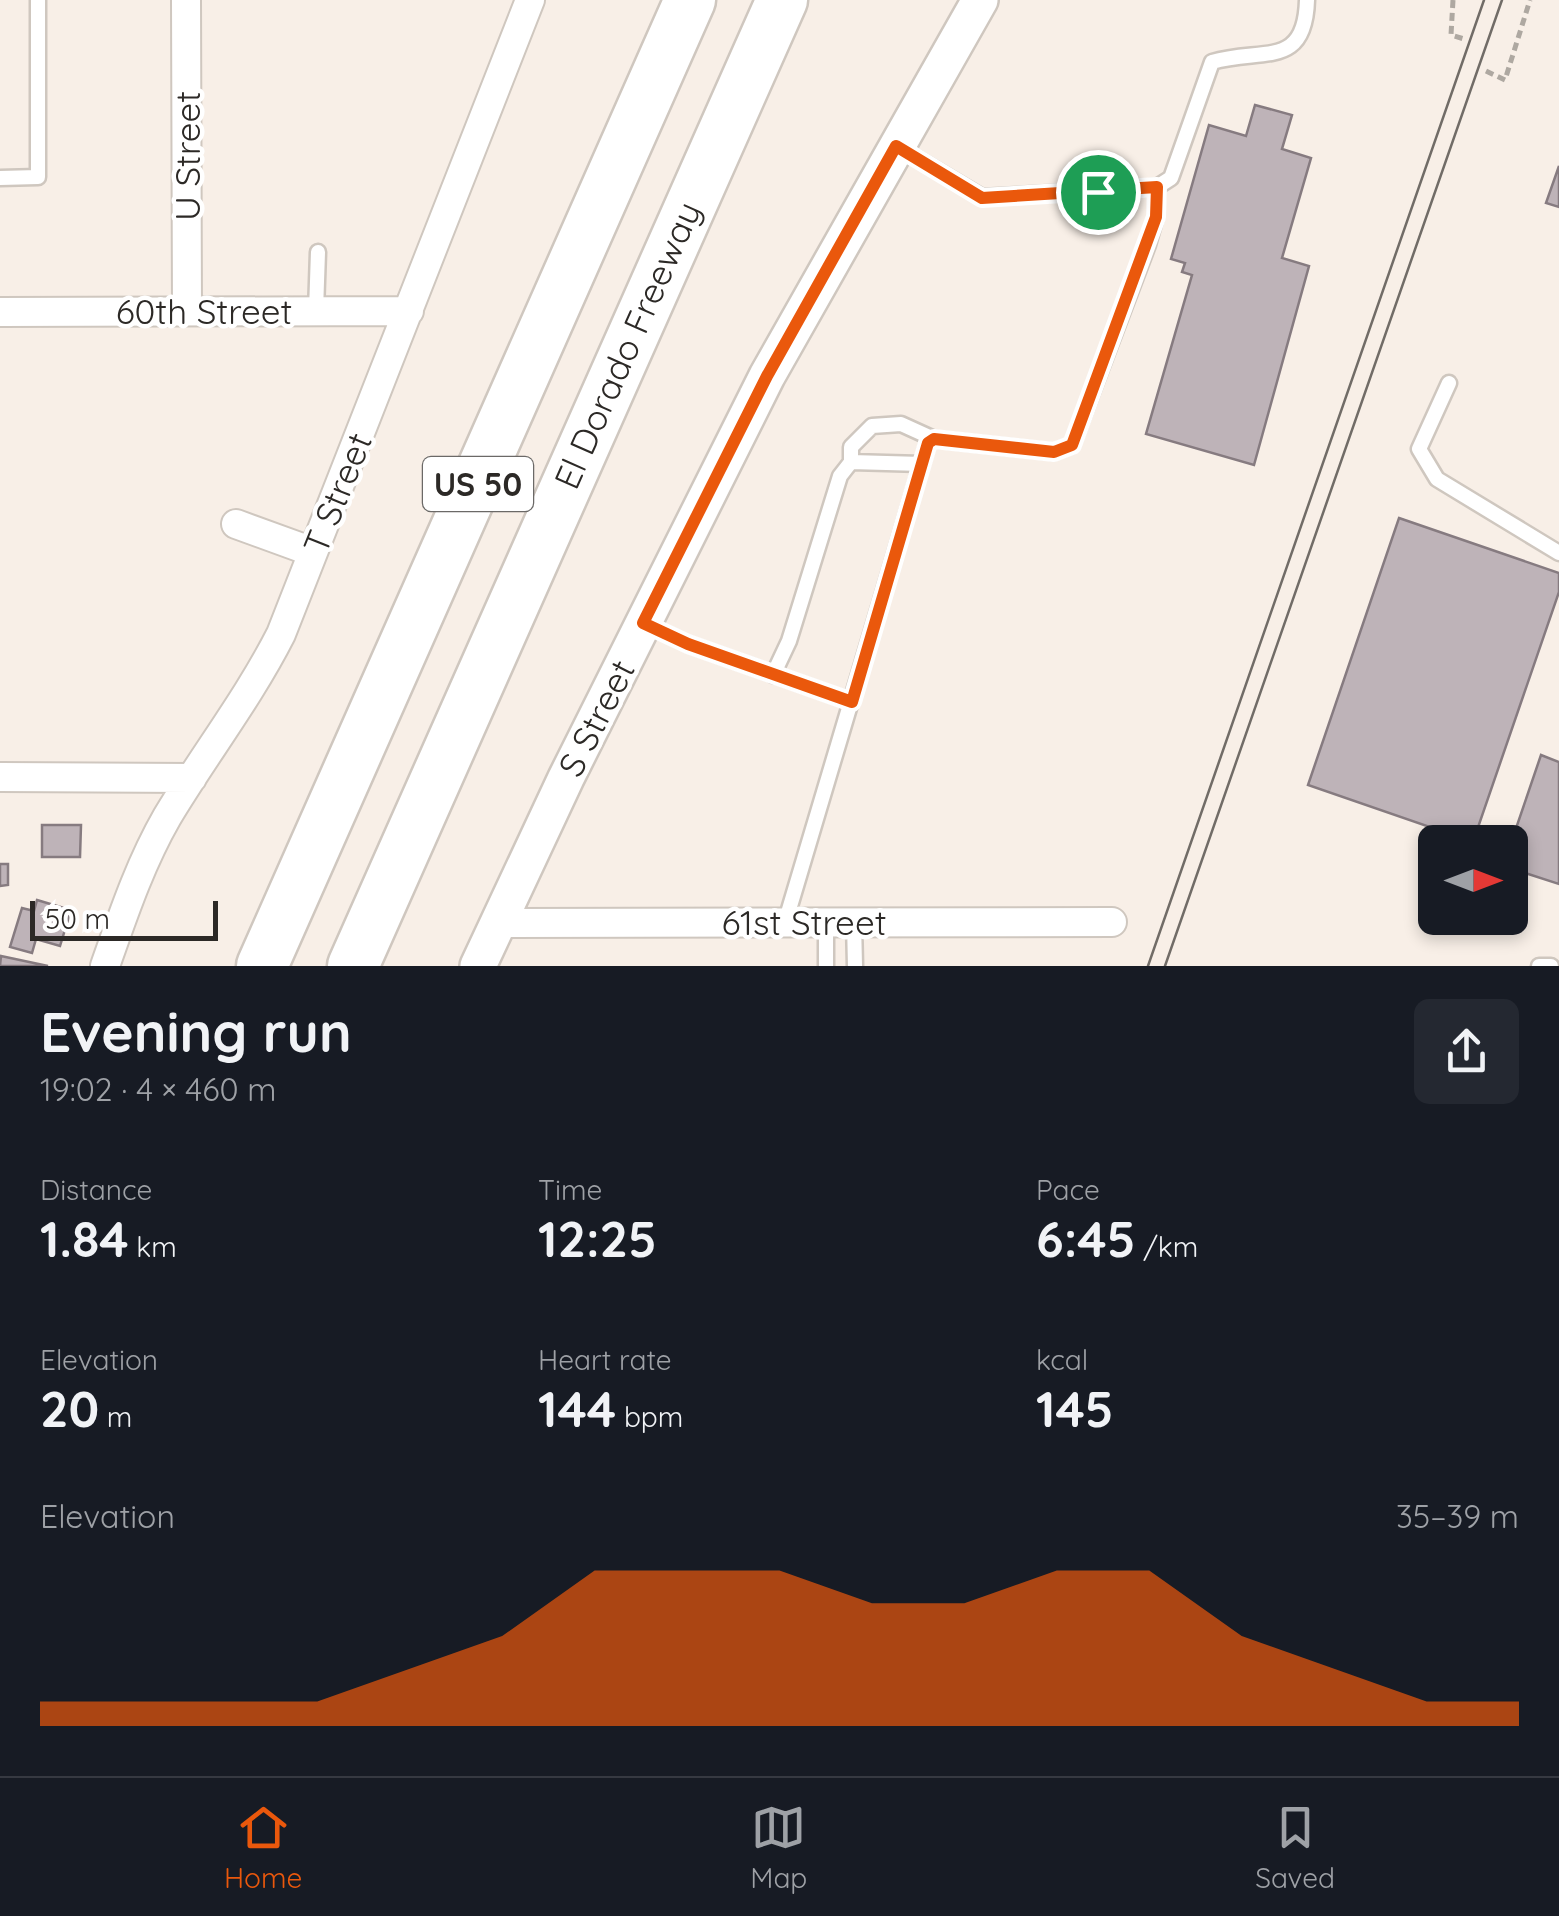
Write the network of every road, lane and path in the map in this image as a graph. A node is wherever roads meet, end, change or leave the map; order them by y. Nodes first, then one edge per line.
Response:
1 (38, 0) edge
2 (186, 0) edge
3 (530, 0) edge
4 (690, 0) edge
5 (782, 0) edge
6 (980, 0) edge
7 (1307, 0) edge
8 (1453, 0) edge
9 (1530, 0) edge
10 (1464, 39) dead end
11 (1486, 71) dead end
12 (896, 146) junction
13 (0, 178) edge
14 (1157, 187) junction
15 (318, 252) dead end
16 (187, 311) junction
17 (316, 311) junction
18 (409, 311) junction
19 (0, 312) edge
20 (1449, 383) dead end
21 (934, 439) junction
22 (852, 462) junction
23 (922, 464) junction
24 (236, 524) dead end
25 (313, 552) junction
26 (1559, 554) edge
27 (643, 623) junction
28 (773, 675) junction
29 (852, 702) junction
30 (0, 777) edge
31 (192, 778) junction
32 (398, 863) junction
33 (840, 922) junction
34 (1112, 922) dead end
35 (496, 923) junction
36 (784, 923) junction
37 (105, 966) edge
38 (262, 966) edge
39 (353, 966) edge
40 (362, 966) edge
41 (478, 966) edge
42 (826, 966) edge
43 (855, 966) edge
44 (1539, 966) edge
45 (1551, 966) edge

1 - 13 lane
2 - 16 street, U Street
3 - 18 street, T Street
4 - 38 highway, US 50
5 - 32 highway, El Dorado Freeway / US 50
6 - 12 street, S Street
7 - 14 lane
8 - 10 path
9 - 11 path
12 - 14 lane
12 - 27 street, S Street
14 - 21 lane
15 - 17 lane
16 - 17 street, 60th Street
16 - 19 street, 60th Street
17 - 18 street, 60th Street
18 - 25 street, T Street
20 - 26 lane
21 - 22 lane
21 - 23 lane
22 - 23 lane
22 - 28 lane
23 - 29 lane
24 - 25 street
25 - 31 street, T Street
27 - 28 lane
27 - 35 street, S Street
28 - 29 lane
29 - 36 lane
30 - 31 street
31 - 37 street, T Street
32 - 39 highway, El Dorado Freeway / US 50
32 - 40 highway
33 - 34 street, 61st Street
33 - 36 street, 61st Street
33 - 42 lane
33 - 43 lane
35 - 36 street, 61st Street
35 - 41 street, S Street
44 - 45 lane

